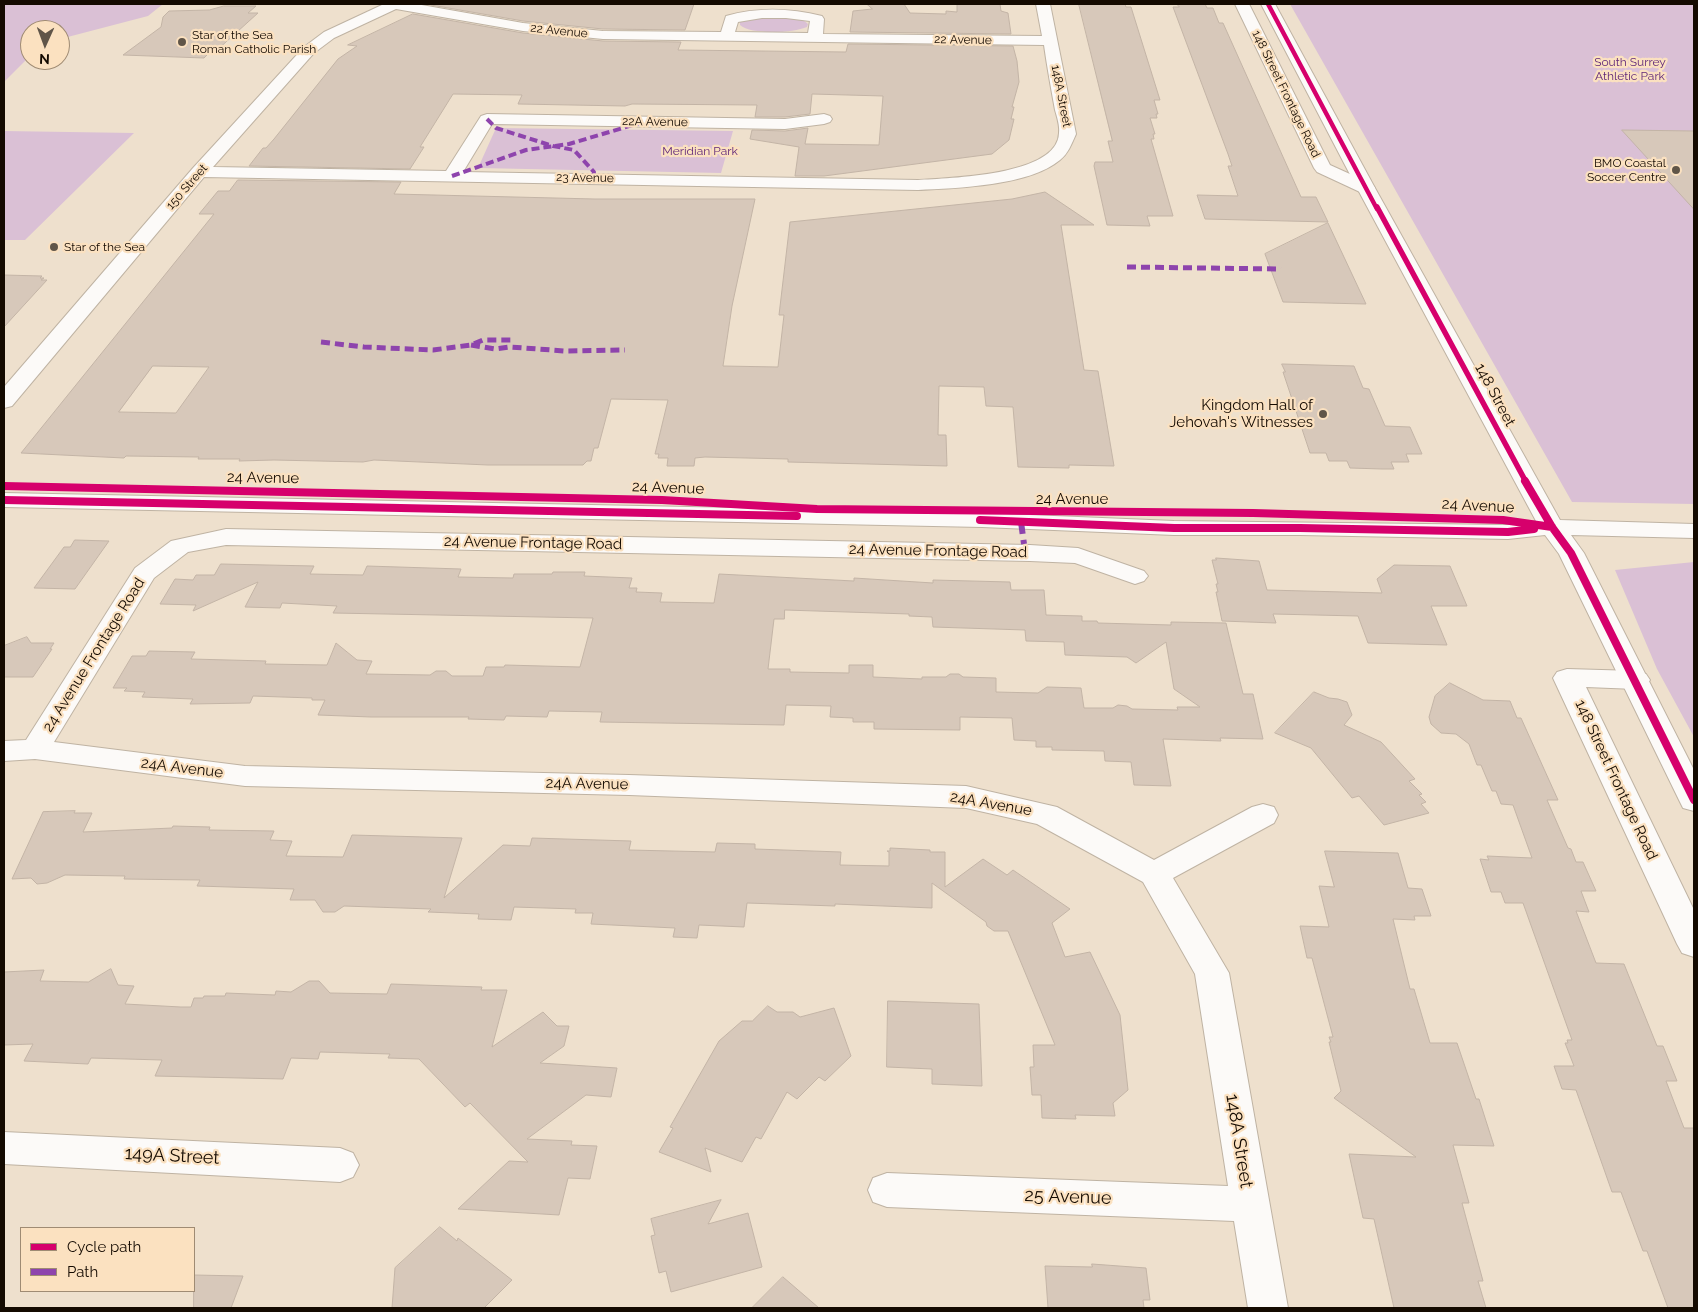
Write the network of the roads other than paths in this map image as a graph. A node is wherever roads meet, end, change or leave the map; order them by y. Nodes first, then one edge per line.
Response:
1 (395, 4) edge
2 (1043, 4) edge
3 (1242, 4) edge
4 (1268, 4) edge
5 (727, 36) junction
6 (815, 38) junction
7 (1050, 41) junction
8 (824, 119) dead end
9 (200, 172) junction
10 (452, 176) junction
11 (971, 182) joint
12 (1366, 188) junction
13 (4, 401) edge
14 (4, 486) edge
15 (4, 500) edge
16 (1552, 528) junction
17 (1694, 530) edge
18 (1135, 576) dead end
19 (1636, 680) junction
20 (35, 748) junction
21 (4, 751) edge
22 (1694, 800) edge
23 (1263, 815) dead end
24 (1154, 874) junction
25 (1694, 944) edge
26 (4, 1148) edge
27 (340, 1165) dead end
28 (888, 1190) dead end
29 (1249, 1204) junction
30 (1268, 1308) edge

1 - 5 street, 22 Avenue
1 - 9 street, 150 Street
2 - 7 street, 148A Street
3 - 12 street, 148 Street Frontage Road
4 - 12 street, 148 Street
5 - 6 street, 22 Avenue
5 - 6 street
6 - 7 street, 22 Avenue
7 - 11 street, 148A Street
8 - 10 street, 22A Avenue
9 - 10 street, 23 Avenue
9 - 13 street, 150 Street
10 - 11 street, 23 Avenue
12 - 16 street, 148 Street
14 - 16 street, 24 Avenue
15 - 16 street, 24 Avenue
16 - 17 street, 24 Avenue
16 - 19 street, 148 Street
18 - 20 street, 24 Avenue Frontage Road
19 - 22 street, 148 Street
19 - 25 street, 148 Street Frontage Road
20 - 21 street, 24A Avenue
20 - 24 street, 24A Avenue
23 - 24 street
24 - 29 street, 148A Street
26 - 27 street, 149A Street
28 - 29 street, 25 Avenue
29 - 30 street, 148A Street

